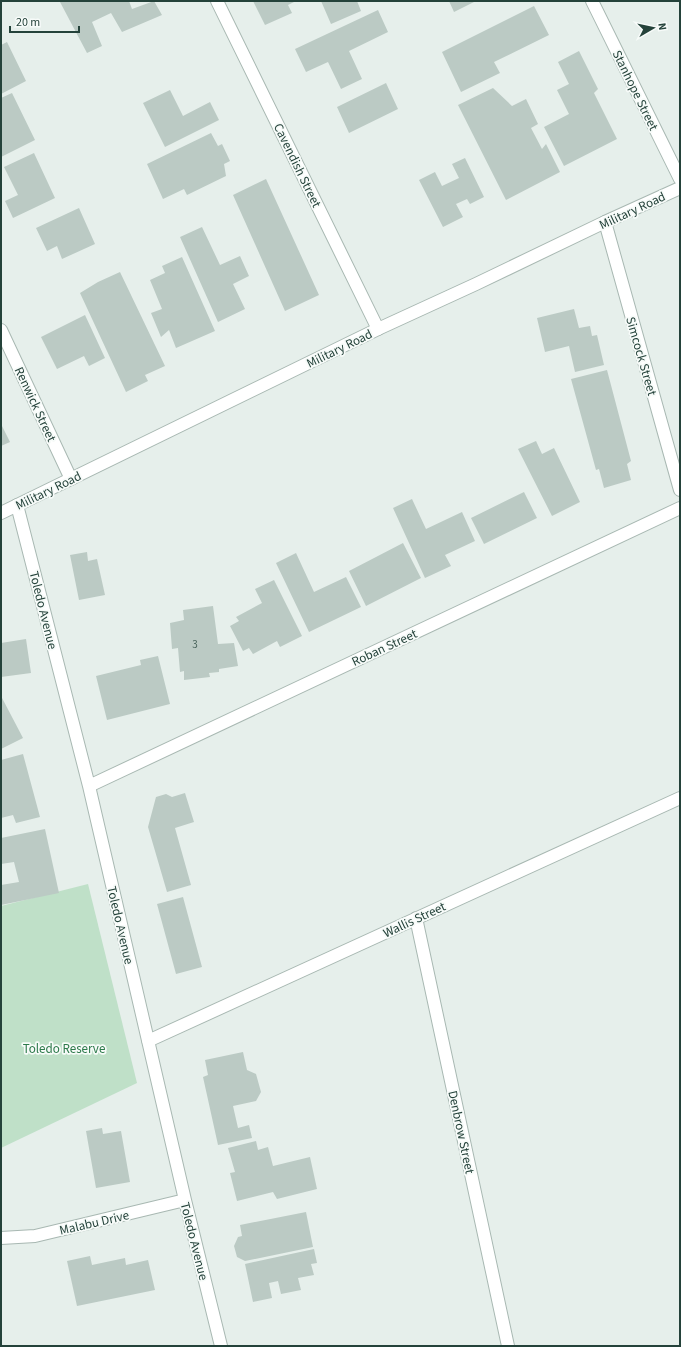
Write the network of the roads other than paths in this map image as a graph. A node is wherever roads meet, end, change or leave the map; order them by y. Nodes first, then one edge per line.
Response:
1 (218, 1) edge
2 (592, 1) edge
3 (680, 179) edge
4 (680, 188) edge
5 (604, 222) junction
6 (378, 329) junction
7 (1, 330) edge
8 (71, 479) junction
9 (680, 490) edge
10 (17, 505) junction
11 (680, 508) edge
12 (1, 513) edge
13 (89, 786) junction
14 (680, 798) edge
15 (416, 918) junction
16 (148, 1041) junction
17 (185, 1200) junction
18 (1, 1238) edge
19 (221, 1346) edge
20 (508, 1346) edge

1 - 6 street, Cavendish Street
2 - 3 street, Stanhope Street
4 - 5 street, Military Road
5 - 6 street, Military Road
5 - 9 street, Simcock Street
6 - 8 street, Military Road
7 - 8 street, Renwick Street
8 - 10 street, Military Road
10 - 12 street, Military Road
10 - 13 street, Toledo Avenue
11 - 13 street, Roban Street
13 - 16 street, Toledo Avenue
14 - 15 street, Wallis Street
15 - 16 street, Wallis Street
15 - 20 street, Denbrow Street
16 - 17 street, Toledo Avenue
17 - 18 street, Malabu Drive
17 - 19 street, Toledo Avenue

